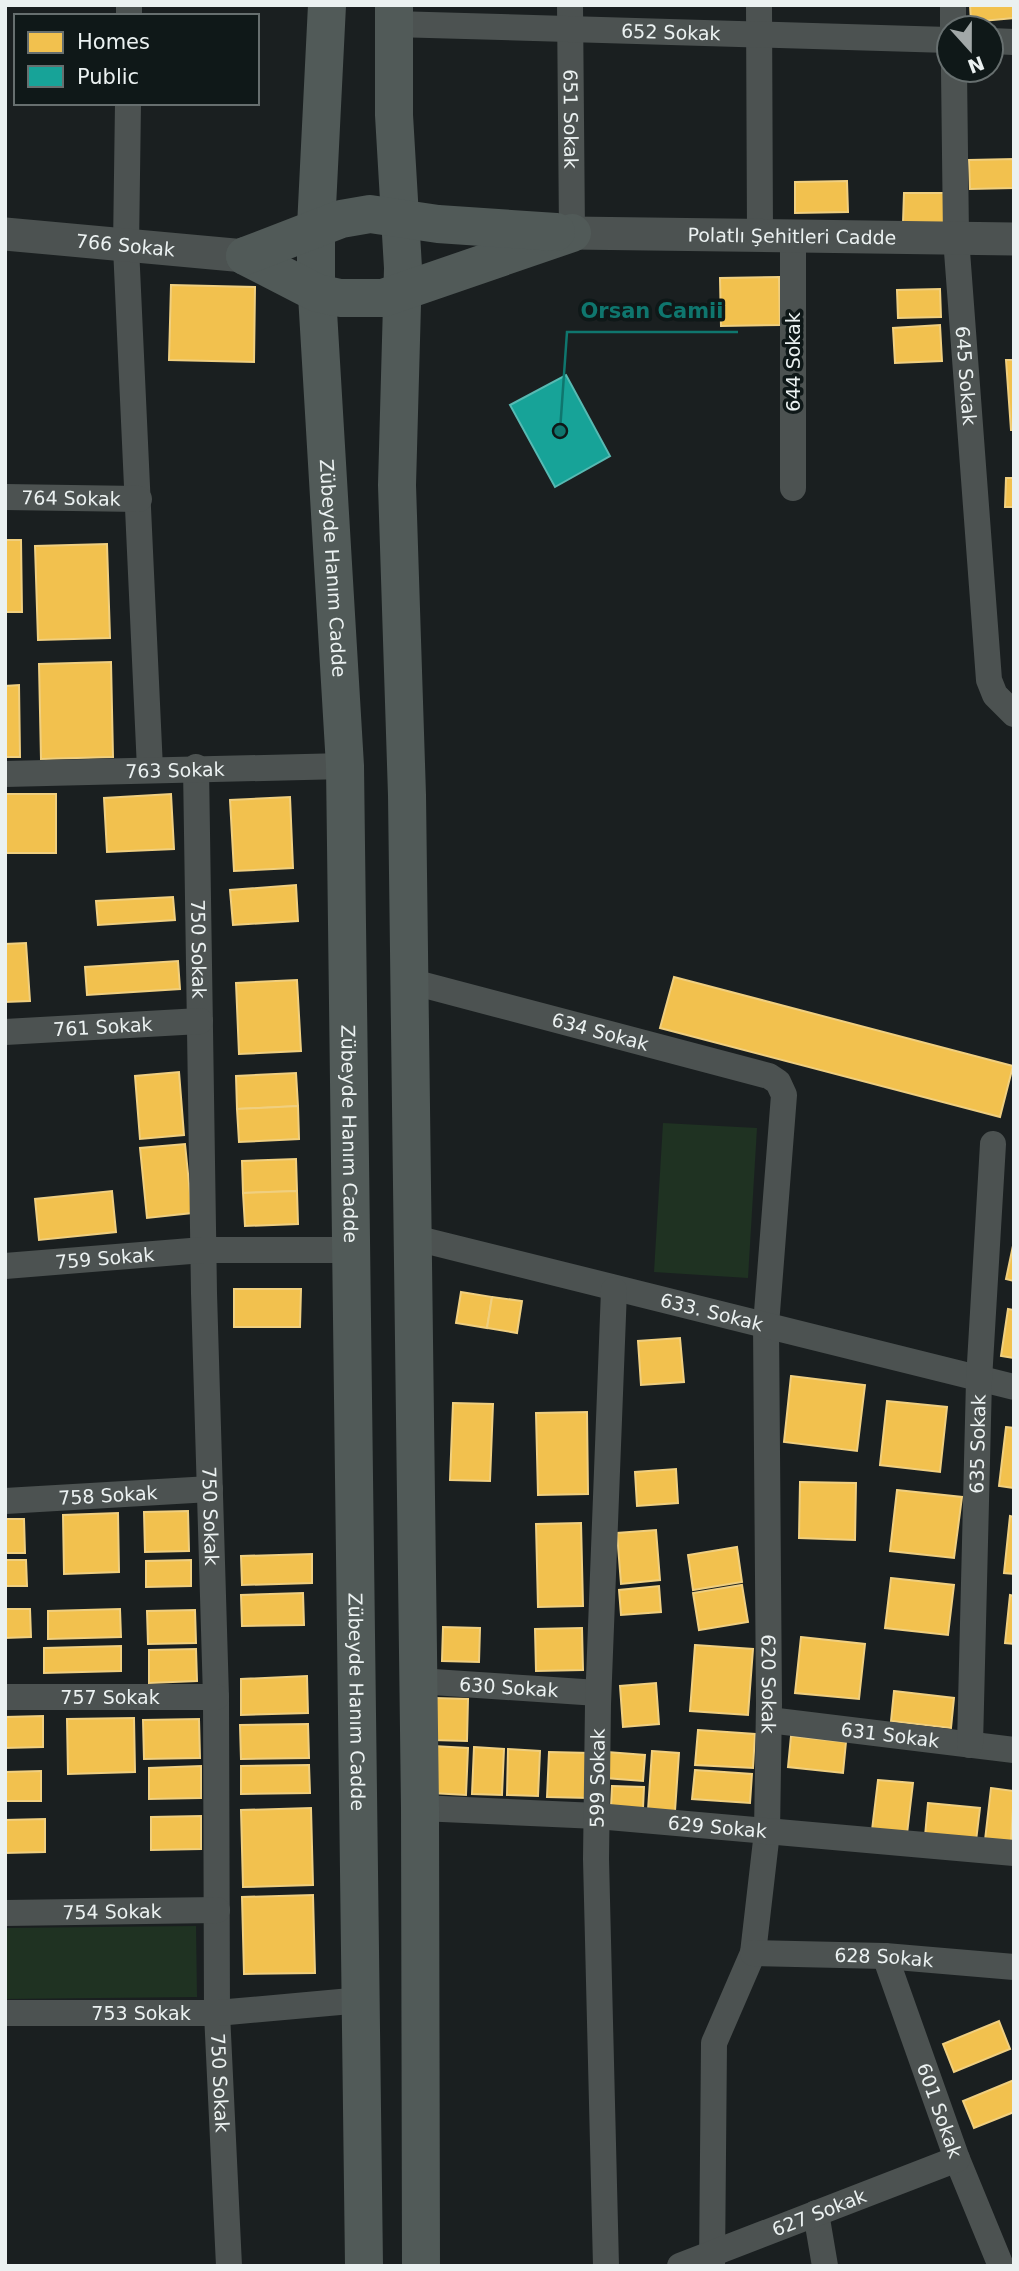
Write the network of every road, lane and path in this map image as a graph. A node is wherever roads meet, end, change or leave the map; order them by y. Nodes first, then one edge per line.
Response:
1 (327, 5) edge
2 (759, 5) edge
3 (393, 15) edge
4 (570, 17) edge
5 (759, 34) junction
6 (935, 40) edge
7 (954, 84) edge
8 (128, 105) edge
9 (401, 220) junction
10 (316, 227) junction
11 (572, 233) junction
12 (5, 234) edge
13 (760, 235) junction
14 (793, 236) junction
15 (956, 238) junction
16 (1014, 239) edge
17 (126, 247) junction
18 (245, 256) junction
19 (317, 293) junction
20 (402, 293) junction
21 (793, 488) dead end
22 (5, 497) edge
23 (139, 499) junction
24 (1014, 714) edge
25 (345, 766) junction
26 (196, 767) junction
27 (150, 769) junction
28 (5, 774) edge
29 (409, 981) junction
30 (200, 1021) junction
31 (5, 1032) edge
32 (784, 1095) joint
33 (993, 1144) dead end
34 (411, 1237) junction
35 (203, 1250) junction
36 (352, 1250) junction
37 (5, 1266) edge
38 (614, 1290) junction
39 (766, 1325) junction
40 (979, 1380) junction
41 (1014, 1387) edge
42 (210, 1489) junction
43 (5, 1502) edge
44 (418, 1681) junction
45 (598, 1693) junction
46 (5, 1697) edge
47 (216, 1697) junction
48 (769, 1720) junction
49 (970, 1745) junction
50 (1014, 1750) edge
51 (420, 1808) junction
52 (597, 1816) junction
53 (767, 1832) junction
54 (1014, 1853) edge
55 (217, 1910) junction
56 (5, 1913) edge
57 (753, 1953) junction
58 (885, 1956) junction
59 (1014, 1967) edge
60 (362, 2000) junction
61 (5, 2013) edge
62 (217, 2013) junction
63 (957, 2159) junction
64 (816, 2213) junction
65 (712, 2259) edge
66 (229, 2266) edge
67 (364, 2266) edge
68 (421, 2266) edge
69 (607, 2266) edge
70 (680, 2266) edge
71 (825, 2266) edge
72 (1001, 2266) edge

1 - 10 highway, Zübeyde Hanım Cadde
2 - 5 street
3 - 4 street, 652 Sokak
3 - 9 highway
4 - 5 street, 652 Sokak
4 - 11 street, 651 Sokak
5 - 6 street, 652 Sokak
5 - 13 street
7 - 15 street, 645 Sokak
8 - 17 street
9 - 10 highway
9 - 11 highway
9 - 20 highway
10 - 18 highway
10 - 19 highway, Zübeyde Hanım Cadde
11 - 13 street, Polatlı Şehitleri Cadde
11 - 20 highway
12 - 17 street, 766 Sokak
13 - 14 street, Polatlı Şehitleri Cadde
14 - 15 street, Polatlı Şehitleri Cadde
14 - 21 street, 644 Sokak
15 - 16 street, Polatlı Şehitleri Cadde
15 - 24 street, 645 Sokak
17 - 18 street, 766 Sokak
17 - 23 street
18 - 19 highway
19 - 20 highway
19 - 25 highway, Zübeyde Hanım Cadde
20 - 29 highway
22 - 23 street, 764 Sokak
23 - 27 street
25 - 26 street, 763 Sokak
25 - 36 highway, Zübeyde Hanım Cadde
26 - 27 street, 763 Sokak
26 - 30 street, 750 Sokak
27 - 28 street, 763 Sokak
29 - 32 street, 634 Sokak
29 - 34 highway
30 - 31 street, 761 Sokak
30 - 35 street, 750 Sokak
32 - 39 street, 620 Sokak
33 - 40 street, 635 Sokak
34 - 38 street, 633. Sokak
34 - 44 highway
35 - 36 street, 759 Sokak
35 - 37 street, 759 Sokak
35 - 42 street, 750 Sokak
36 - 60 highway, Zübeyde Hanım Cadde
38 - 39 street, 633. Sokak
38 - 45 street, 599 Sokak
39 - 40 street, 633. Sokak
39 - 48 street, 620 Sokak
40 - 41 street, 633. Sokak
40 - 49 street, 635 Sokak
42 - 43 street, 758 Sokak
42 - 47 street, 750 Sokak
44 - 45 street, 630 Sokak
44 - 51 highway
45 - 52 street, 599 Sokak
46 - 47 street, 757 Sokak
47 - 55 street, 750 Sokak
48 - 49 street, 631 Sokak
48 - 53 street, 620 Sokak
49 - 50 street, 631 Sokak
51 - 52 street, 629 Sokak
51 - 68 highway
52 - 53 street, 629 Sokak
52 - 69 street, 599 Sokak
53 - 54 street, 629 Sokak
53 - 57 street, 620 Sokak
55 - 56 street, 754 Sokak
55 - 62 street, 750 Sokak
57 - 58 street, 628 Sokak
57 - 65 street, 620 Sokak
58 - 59 street, 628 Sokak
58 - 63 street, 601 Sokak
60 - 62 street, 753 Sokak
60 - 67 highway, Zübeyde Hanım Cadde
61 - 62 street, 753 Sokak
62 - 66 street, 750 Sokak
63 - 64 street, 627 Sokak
63 - 72 street, 601 Sokak
64 - 65 street, 627 Sokak
64 - 71 street
65 - 70 street, 627 Sokak

